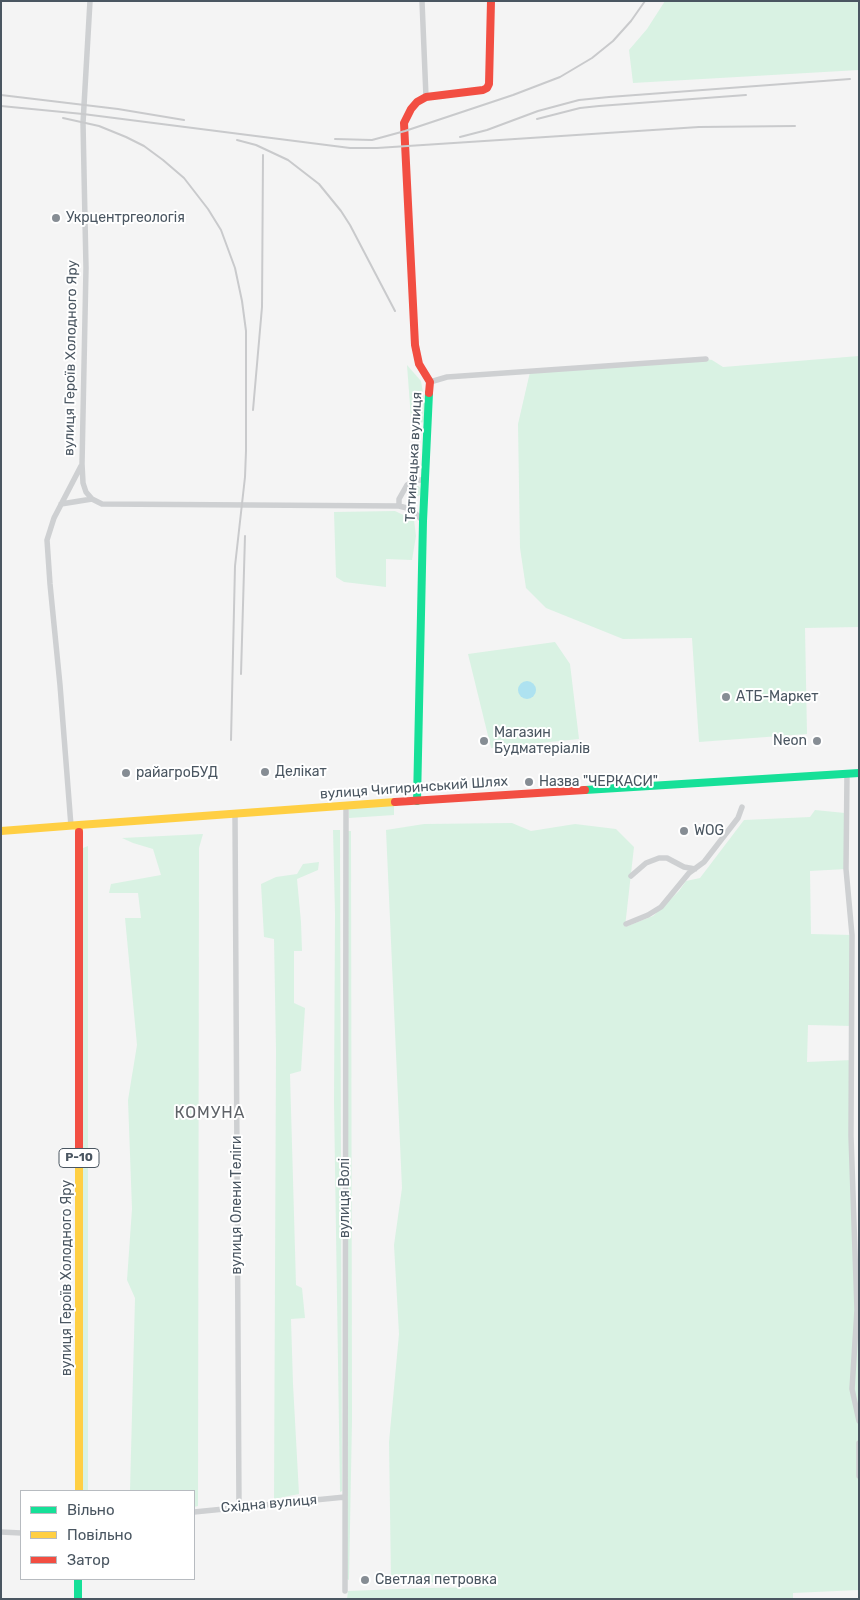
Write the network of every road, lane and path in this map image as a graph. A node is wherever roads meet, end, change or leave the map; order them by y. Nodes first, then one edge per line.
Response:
1 (90, 1) edge
2 (422, 1) edge
3 (490, 1) edge
4 (426, 97) junction
5 (706, 359) dead end
6 (430, 382) junction
7 (82, 464) junction
8 (426, 480) junction
9 (92, 499) junction
10 (61, 504) junction
11 (398, 506) junction
12 (424, 521) junction
13 (859, 773) edge
14 (847, 774) junction
15 (417, 801) junction
16 (346, 805) junction
17 (742, 807) dead end
18 (235, 814) junction
19 (75, 825) junction
20 (1, 831) edge
21 (695, 869) junction
22 (631, 876) dead end
23 (626, 924) dead end
24 (851, 1136) junction
25 (859, 1136) edge
26 (859, 1421) edge
27 (859, 1443) edge
28 (858, 1456) edge
29 (859, 1476) edge
30 (78, 1490) edge
31 (345, 1498) junction
32 (239, 1507) junction
33 (195, 1512) edge
34 (1, 1532) edge
35 (20, 1533) edge
36 (78, 1580) edge
37 (345, 1591) dead end
38 (78, 1599) edge

1 - 7 street, вулиця Героїв Холодного Яру
2 - 4 street
3 - 4 main road
4 - 6 main road, Татинецька вулиця
5 - 6 street
6 - 8 main road, Татинецька вулиця
7 - 9 street
7 - 10 street, вулиця Героїв Холодного Яру
8 - 11 street
8 - 12 main road, Татинецька вулиця
9 - 10 street
9 - 11 street
10 - 19 street, вулиця Героїв Холодного Яру
11 - 12 street
12 - 15 main road, Татинецька вулиця
13 - 14 main road, вулиця Чигиринський Шлях
14 - 15 main road, вулиця Чигиринський Шлях
14 - 24 street
15 - 16 main road, вулиця Чигиринський Шлях
16 - 18 main road, вулиця Чигиринський Шлях
16 - 31 street, вулиця Волі
17 - 21 street
18 - 19 main road, вулиця Чигиринський Шлях
18 - 32 street, вулиця Олени Теліги
19 - 20 main road, вулиця Чигиринський Шлях
19 - 30 main road, вулиця Героїв Холодного Яру / Р-10
21 - 22 street
21 - 23 street
24 - 25 street
24 - 26 street
27 - 28 street
28 - 29 street
31 - 32 street, Східна вулиця
31 - 37 street, вулиця Волі
32 - 33 street, Східна вулиця
34 - 35 street
36 - 38 main road

